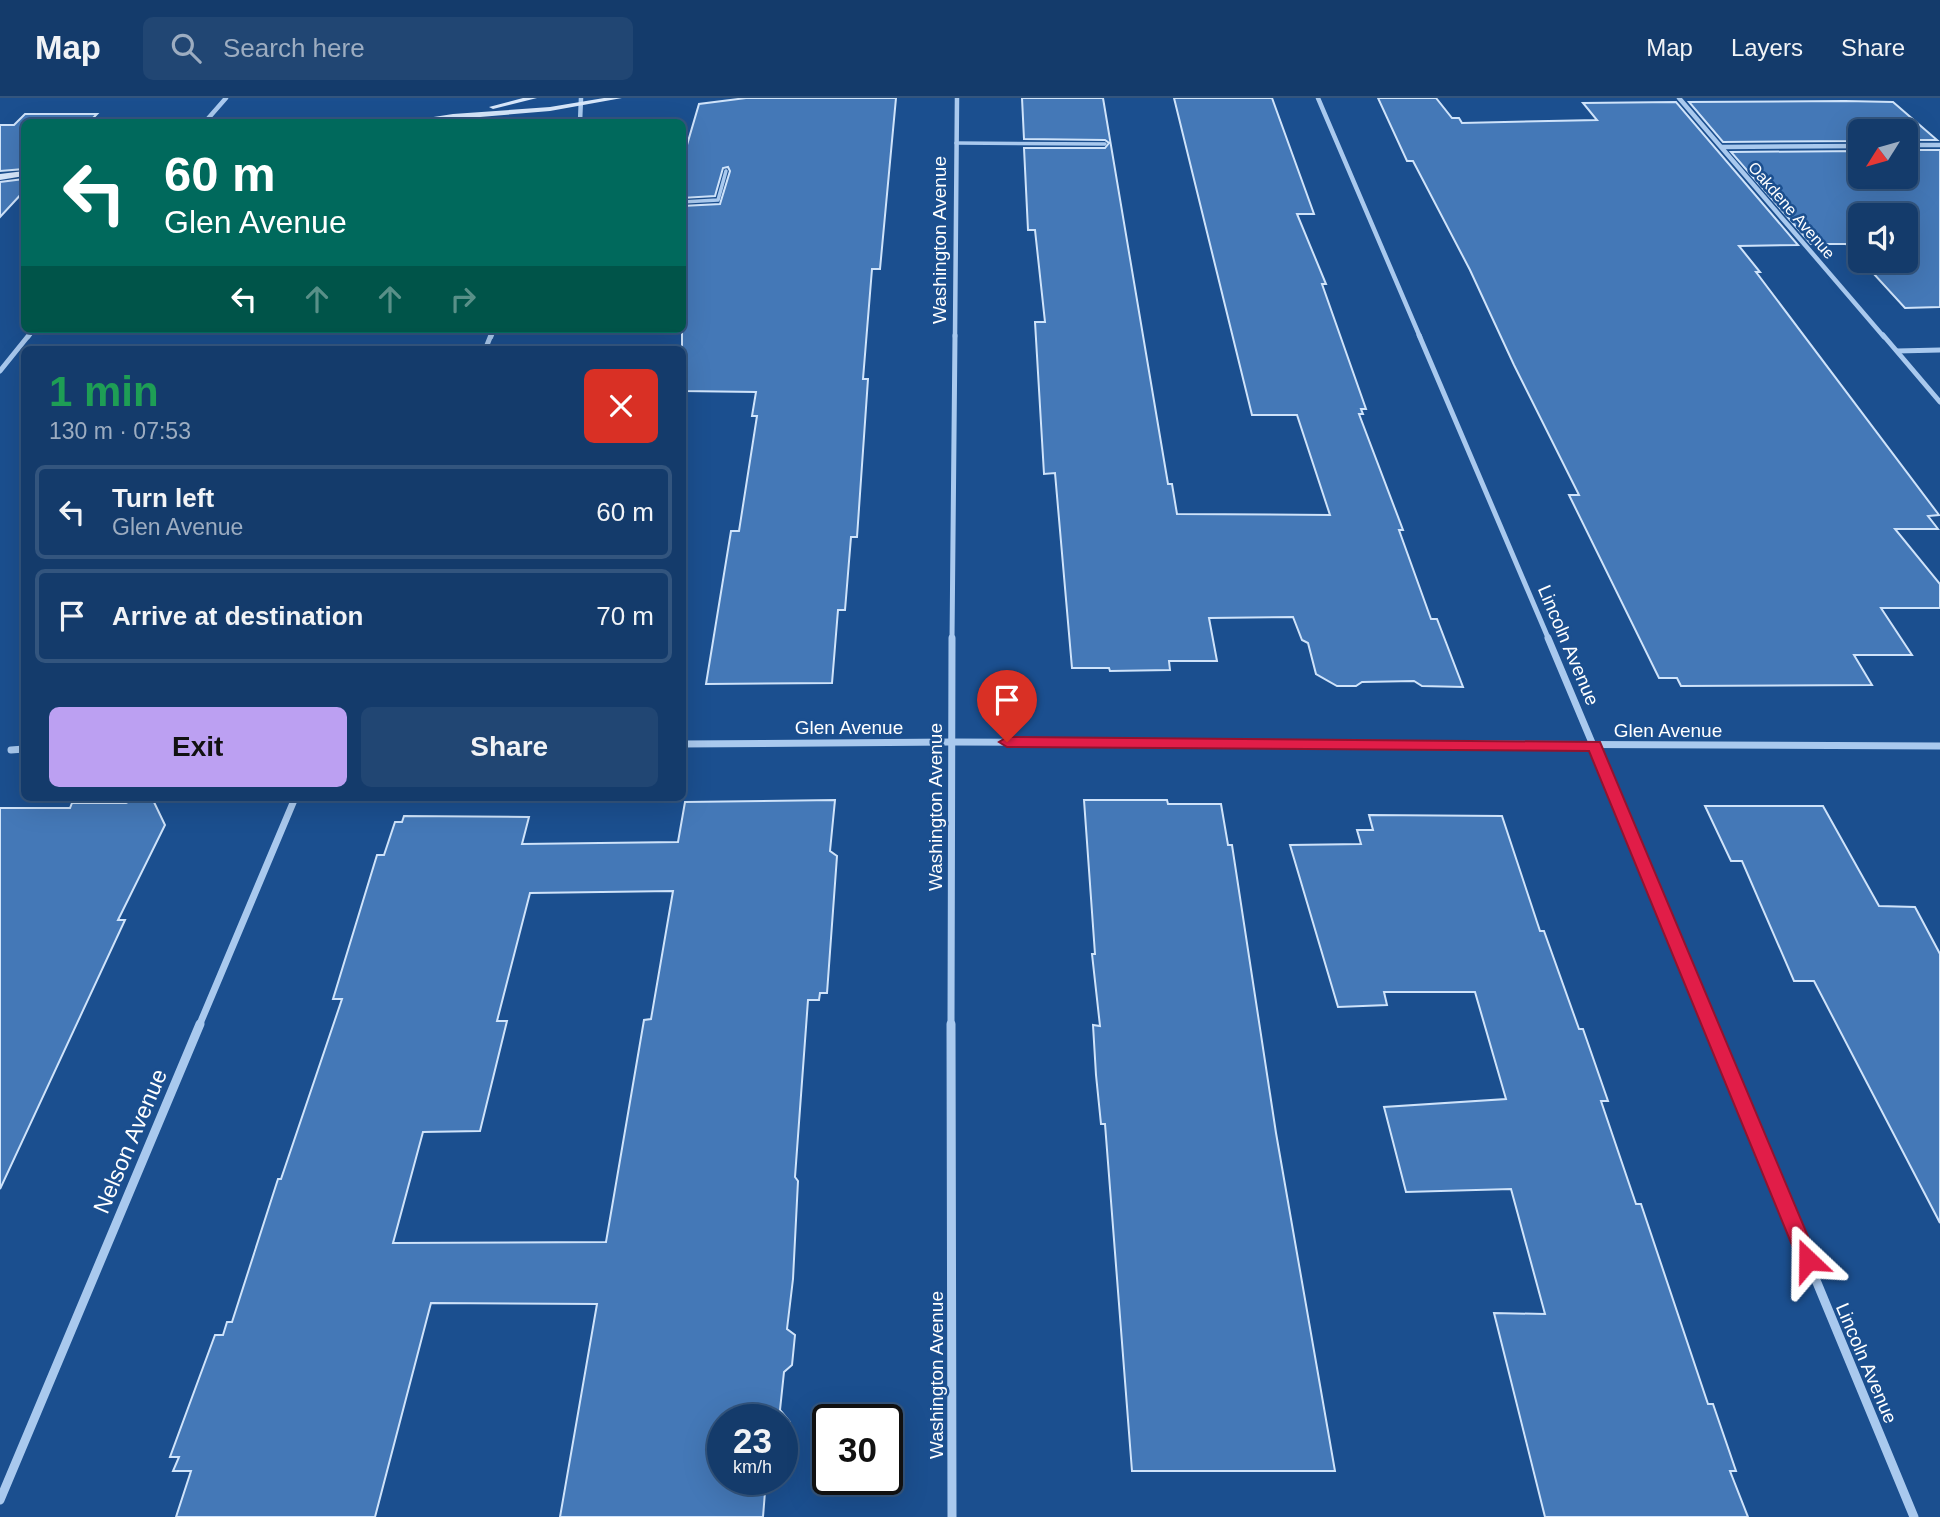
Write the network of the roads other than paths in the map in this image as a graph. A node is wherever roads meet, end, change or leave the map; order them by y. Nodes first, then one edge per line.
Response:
1 (226, 98) edge
2 (533, 98) edge
3 (618, 98) edge
4 (957, 98) edge
5 (1318, 98) edge
6 (1679, 98) edge
7 (581, 101) edge
8 (444, 117) junction
9 (208, 119) edge
10 (428, 119) edge
11 (580, 119) edge
12 (956, 144) junction
13 (1105, 144) dead end
14 (1918, 145) edge
15 (1940, 145) edge
16 (1848, 146) edge
17 (1722, 147) junction
18 (726, 171) dead end
19 (21, 174) edge
20 (0, 177) edge
21 (686, 202) edge
22 (31, 333) edge
23 (1940, 350) edge
24 (1897, 351) junction
25 (0, 370) edge
26 (1940, 402) edge
27 (951, 742) junction
28 (686, 744) edge
29 (1594, 746) junction
30 (1940, 746) edge
31 (11, 750) dead end
32 (21, 750) edge
33 (294, 801) edge
34 (0, 1500) edge
35 (951, 1517) edge
36 (1914, 1517) edge

1 - 9 street
2 - 8 main road
3 - 7 main road
4 - 12 street, Washington Avenue
5 - 29 street, Lincoln Avenue
6 - 17 street, Oakdene Avenue
7 - 8 main road
7 - 11 street
8 - 10 main road
12 - 13 lane
12 - 27 street, Washington Avenue
14 - 15 street
16 - 17 street
17 - 24 street, Oakdene Avenue
18 - 21 lane
19 - 20 main road
22 - 25 street
23 - 24 street
24 - 26 street, Oakdene Avenue
27 - 28 street, Glen Avenue
27 - 29 street, Glen Avenue
27 - 35 street, Washington Avenue
29 - 30 street, Glen Avenue
29 - 36 street, Lincoln Avenue
31 - 32 street
33 - 34 street, Nelson Avenue

